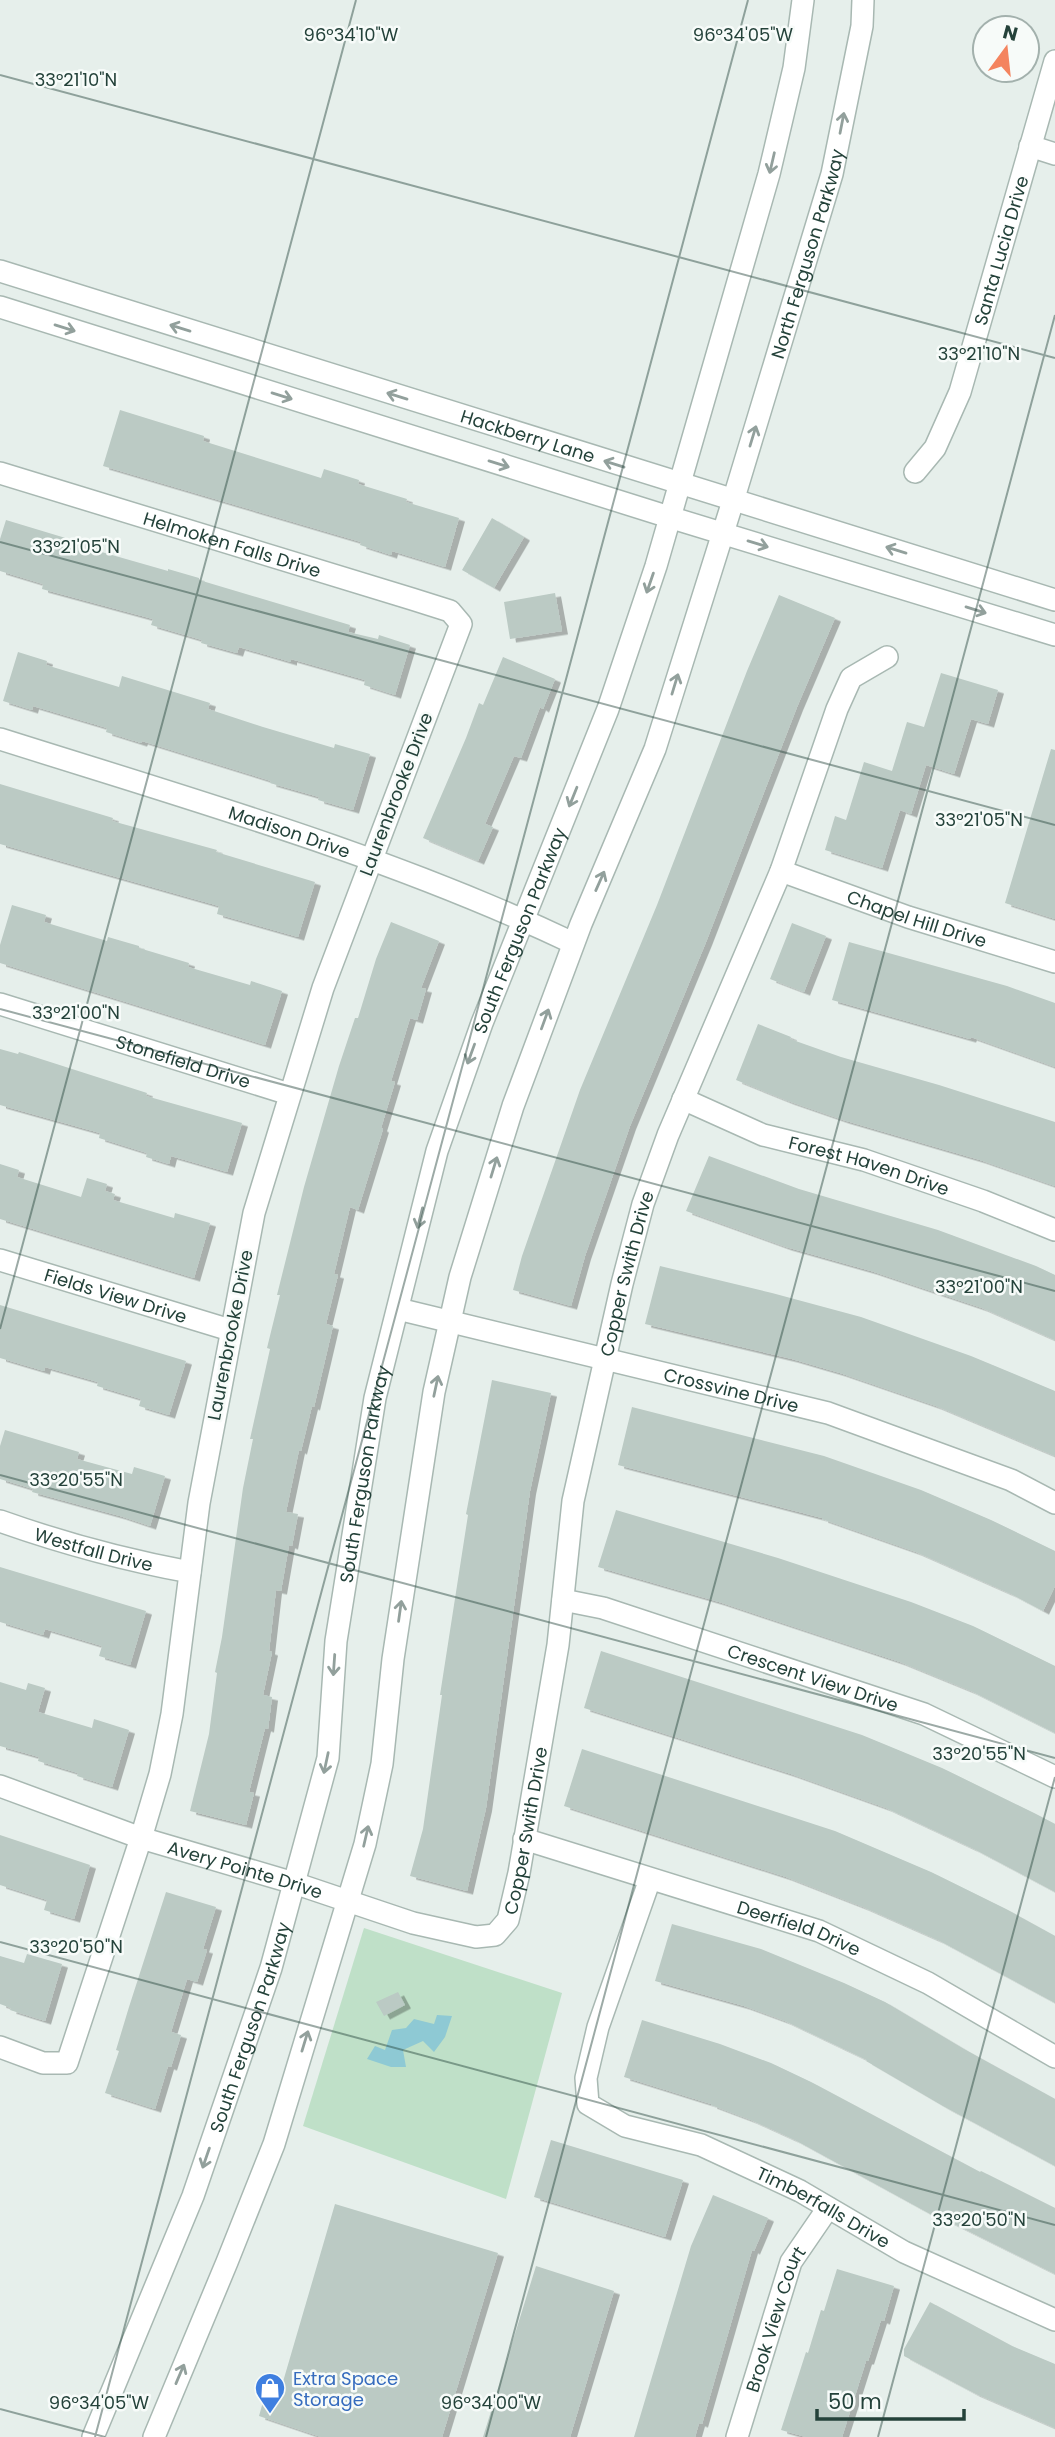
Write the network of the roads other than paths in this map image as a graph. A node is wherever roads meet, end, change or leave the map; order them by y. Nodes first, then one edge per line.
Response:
1 (803, 0) edge
2 (863, 0) edge
3 (1055, 61) edge
4 (1031, 146) junction
5 (1055, 154) edge
6 (0, 271) edge
7 (0, 307) edge
8 (915, 471) dead end
9 (0, 473) edge
10 (679, 484) junction
11 (733, 501) junction
12 (669, 517) junction
13 (722, 533) junction
14 (1055, 600) edge
15 (461, 624) joint
16 (1055, 635) edge
17 (887, 657) dead end
18 (0, 739) edge
19 (371, 860) junction
20 (781, 871) junction
21 (524, 920) junction
22 (573, 943) junction
23 (1055, 962) edge
24 (0, 1004) edge
25 (289, 1094) junction
26 (683, 1099) junction
27 (1055, 1230) edge
28 (0, 1260) edge
29 (398, 1308) junction
30 (450, 1322) junction
31 (230, 1330) junction
32 (606, 1361) junction
33 (1055, 1503) edge
34 (0, 1521) edge
35 (190, 1572) junction
36 (563, 1601) junction
37 (1055, 1777) edge
38 (0, 1786) edge
39 (141, 1838) junction
40 (524, 1839) junction
41 (650, 1879) junction
42 (294, 1883) junction
43 (347, 1901) junction
44 (495, 1935) joint
45 (0, 2047) edge
46 (1055, 2057) edge
47 (828, 2208) junction
48 (1055, 2320) edge
49 (93, 2437) edge
50 (154, 2437) edge
51 (737, 2437) edge

1 -> 10 street
11 -> 2 street, North Ferguson Parkway
3 - 4 street, Santa Lucia Drive
4 - 5 street
4 - 8 street, Santa Lucia Drive
10 -> 6 street, Hackberry Lane
7 -> 12 street, Hackberry Lane
9 - 15 street, Helmoken Falls Drive
10 - 11 street, Hackberry Lane
10 - 12 street, South Ferguson Parkway
11 - 13 street, North Ferguson Parkway
14 -> 11 street, Hackberry Lane
12 - 13 street, Hackberry Lane
12 -> 21 street, South Ferguson Parkway
13 -> 16 street, Hackberry Lane
22 -> 13 street
15 - 19 street, Laurenbrooke Drive
17 - 20 street, Copper Swith Drive
18 - 19 street, Madison Drive
19 - 21 street, Madison Drive
19 - 25 street, Laurenbrooke Drive
20 - 23 street, Chapel Hill Drive
20 - 26 street, Copper Swith Drive
21 - 22 street, Madison Drive
21 -> 29 street, South Ferguson Parkway
30 -> 22 street
24 - 25 street, Stonefield Drive
25 - 31 street, Laurenbrooke Drive
26 - 27 street, Forest Haven Drive
26 - 32 street, Copper Swith Drive
28 - 31 street, Fields View Drive
29 - 30 street, Crossvine Drive
29 -> 42 street, South Ferguson Parkway
30 - 32 street, Crossvine Drive
43 -> 30 street
31 - 35 street, Laurenbrooke Drive
32 - 33 street, Crossvine Drive
32 - 36 street, Copper Swith Drive
34 - 35 street, Westfall Drive
35 - 39 street, Laurenbrooke Drive
36 - 37 street, Crescent View Drive
36 - 40 street, Copper Swith Drive
38 - 39 street, Avery Pointe Drive
39 - 42 street, Avery Pointe Drive
39 - 45 street, Laurenbrooke Drive
40 - 41 street, Deerfield Drive
40 - 44 street, Copper Swith Drive
41 - 46 street, Deerfield Drive
41 - 47 street, Timberfalls Drive
42 - 43 street, Avery Pointe Drive
42 -> 49 street, South Ferguson Parkway
43 - 44 street, Avery Pointe Drive
50 -> 43 street
47 - 48 street, Timberfalls Drive
47 - 51 street, Brook View Court

